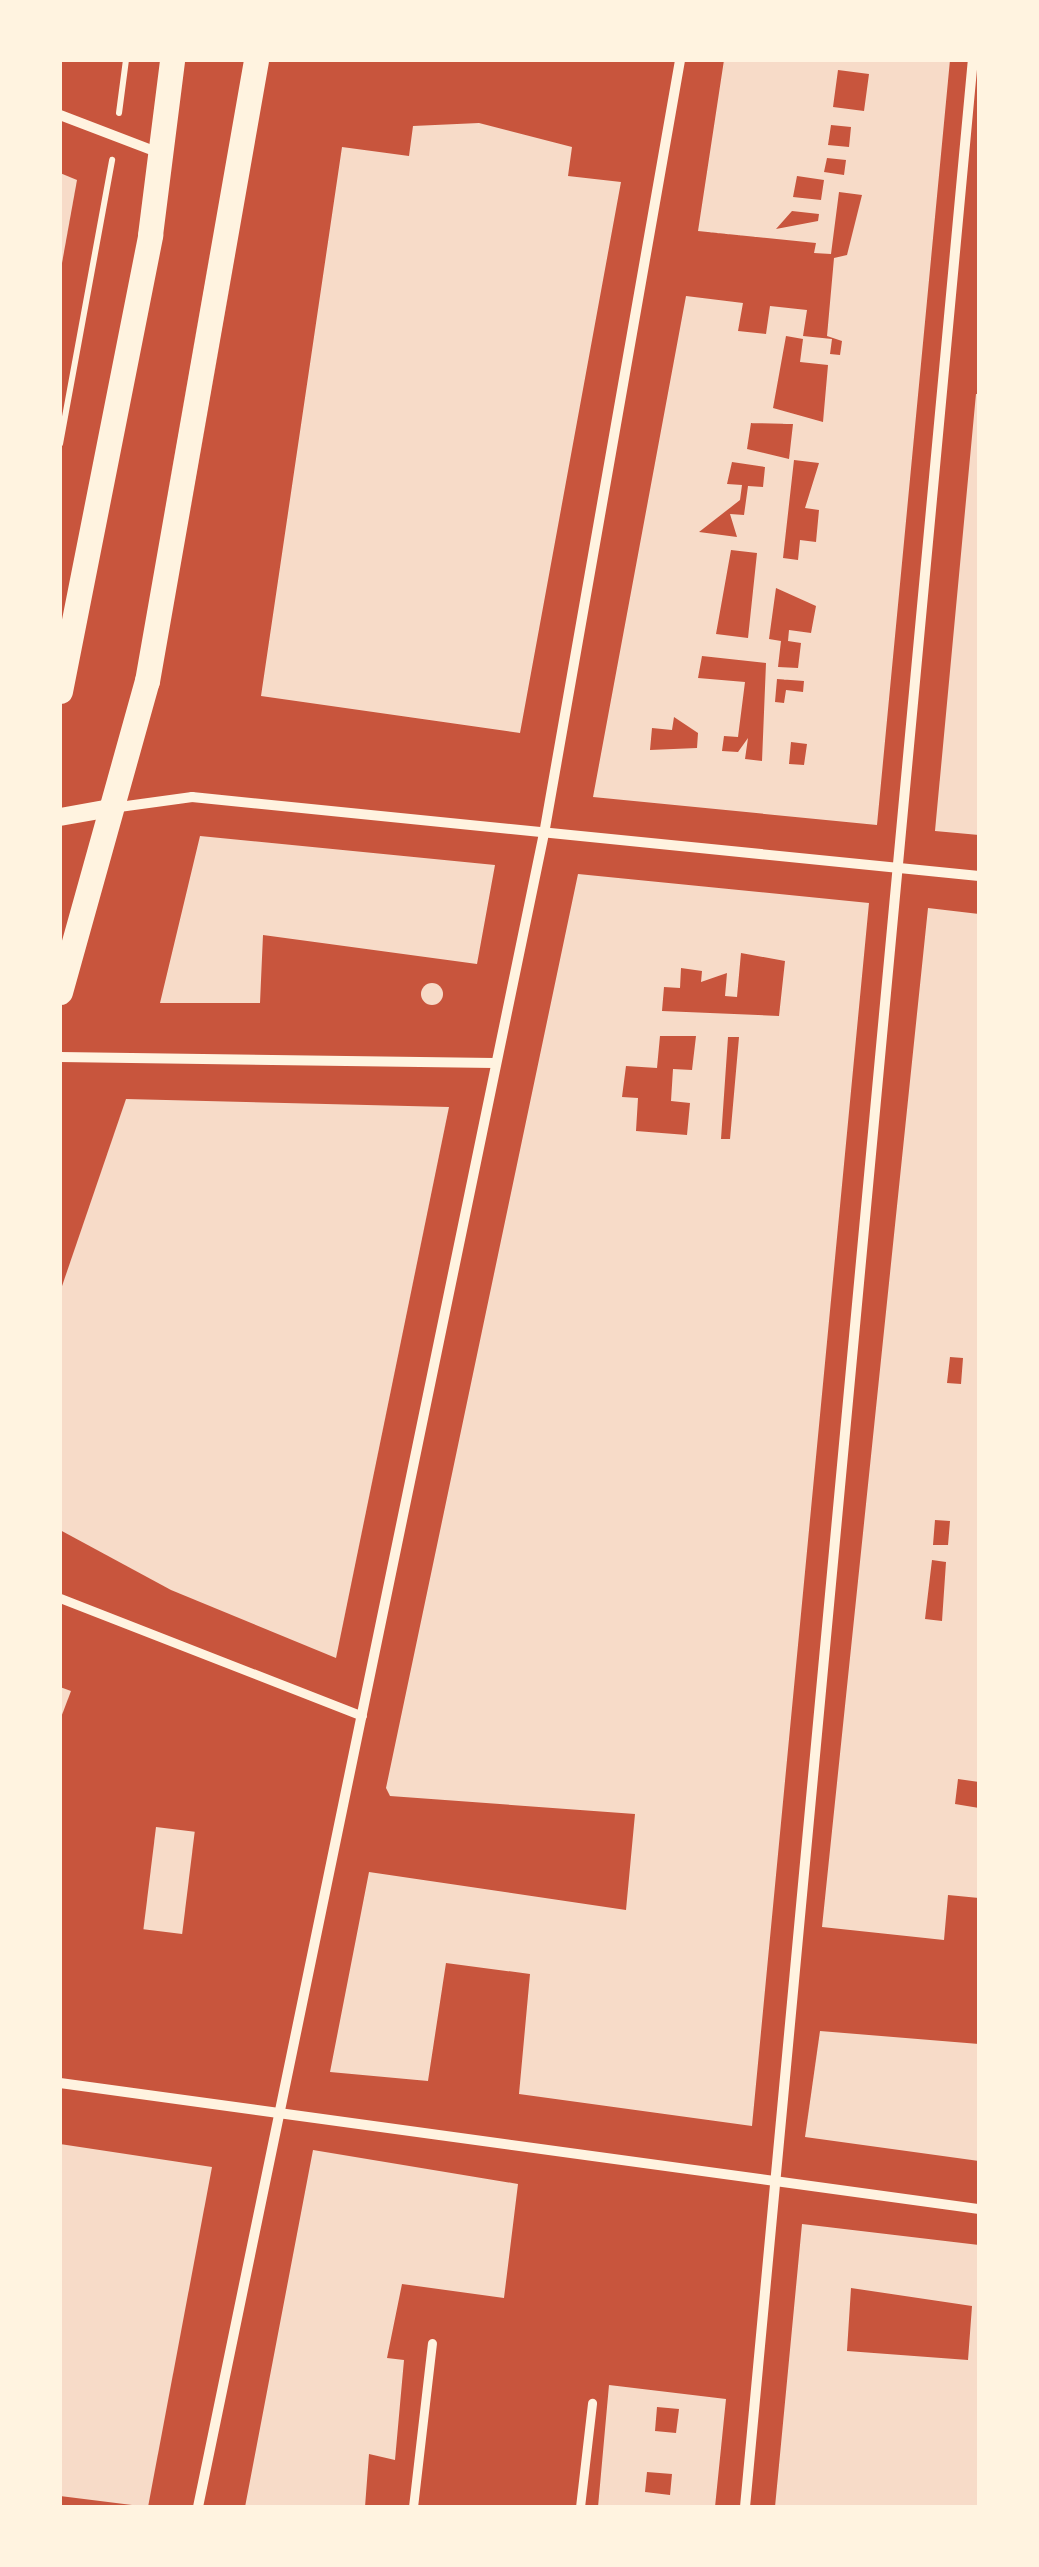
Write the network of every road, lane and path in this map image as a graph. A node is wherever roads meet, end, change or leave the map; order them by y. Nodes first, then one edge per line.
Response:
1 (126, 60) edge
2 (172, 60) edge
3 (256, 60) edge
4 (680, 60) edge
5 (973, 60) edge
6 (60, 115) edge
7 (116, 137) junction
8 (162, 154) junction
9 (60, 444) edge
10 (61, 685) edge
11 (112, 808) junction
12 (60, 818) edge
13 (544, 834) junction
14 (904, 868) junction
15 (979, 876) edge
16 (60, 992) edge
17 (60, 1056) edge
18 (494, 1063) junction
19 (60, 1598) edge
20 (362, 1716) junction
21 (60, 2082) edge
22 (279, 2110) junction
23 (778, 2178) junction
24 (979, 2209) edge
25 (432, 2344) dead end
26 (592, 2403) dead end
27 (198, 2507) edge
28 (413, 2507) edge
29 (580, 2507) edge
30 (745, 2507) edge

1 - 7 path
2 - 8 main road
3 - 11 main road
4 - 13 street
5 - 14 street
6 - 7 street
7 - 8 street
7 - 9 path
8 - 10 main road
11 - 12 street
11 - 13 street
11 - 16 main road
13 - 14 street
13 - 18 street
14 - 15 street
14 - 23 street
17 - 18 street
18 - 20 street
19 - 20 street
20 - 22 street
21 - 22 street
22 - 23 street
22 - 27 street
23 - 24 street
23 - 30 street
25 - 28 street
26 - 29 street

